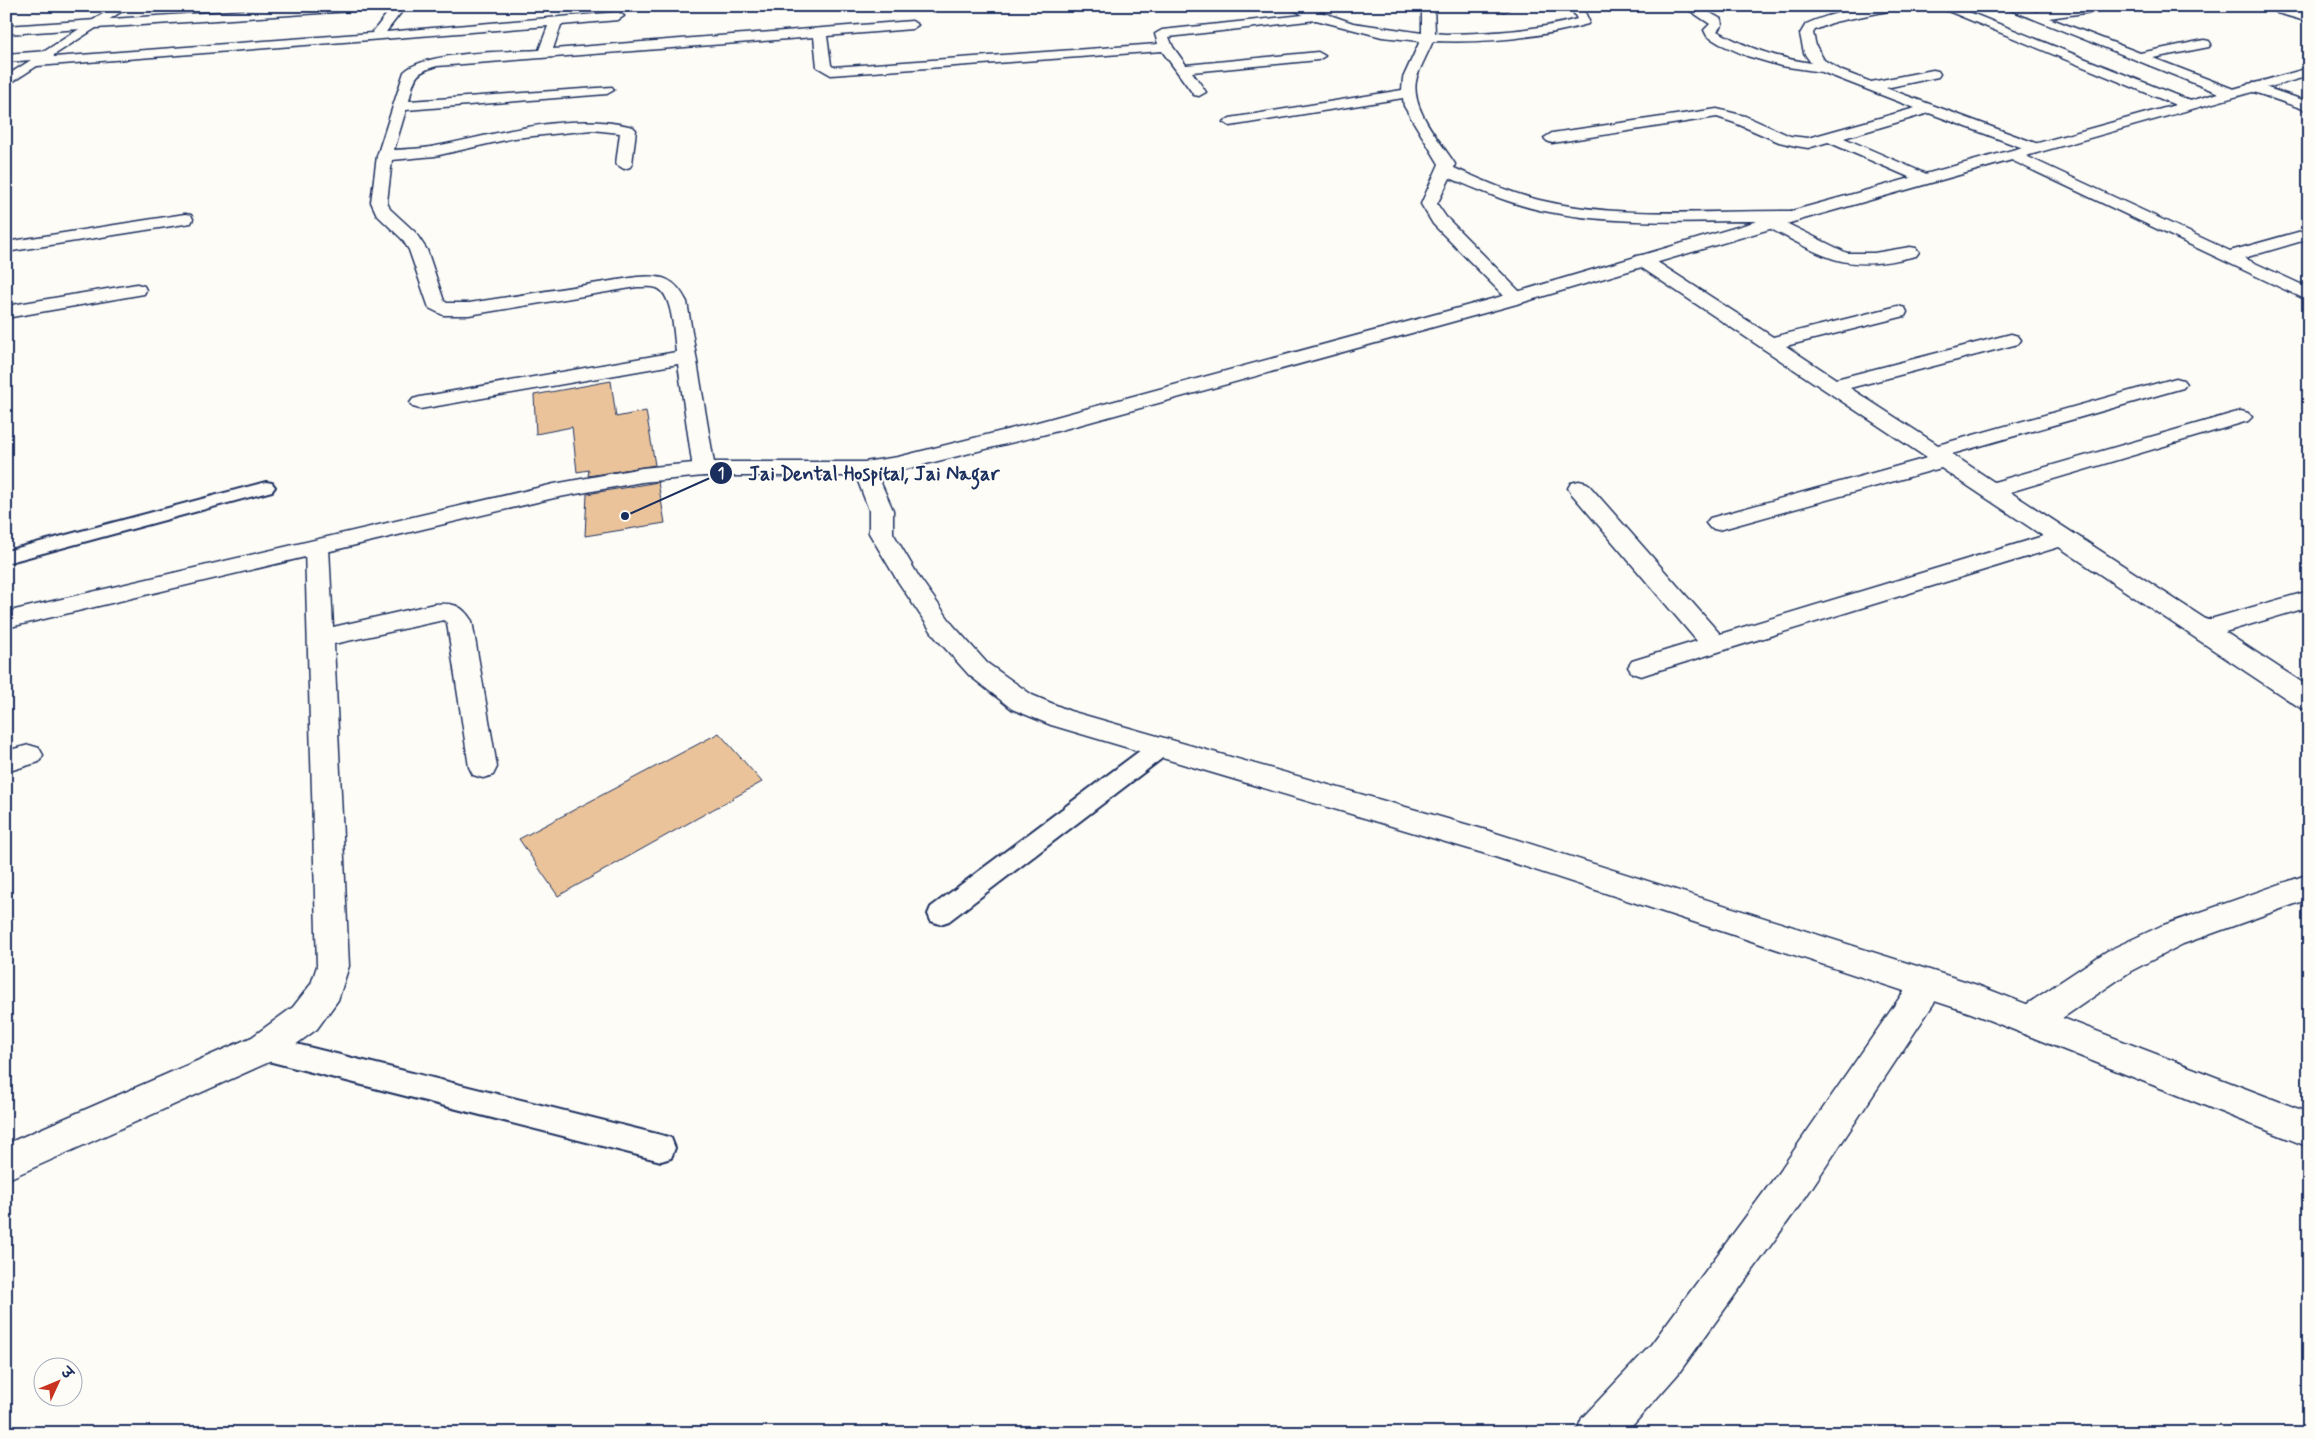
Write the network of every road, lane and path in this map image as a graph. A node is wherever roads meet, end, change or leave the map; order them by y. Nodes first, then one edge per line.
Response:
1 (124, 6) edge
2 (366, 6) edge
3 (400, 6) edge
4 (1293, 6) edge
5 (1428, 6) edge
6 (1509, 6) edge
7 (1576, 6) edge
8 (1688, 6) edge
9 (1942, 6) edge
10 (2007, 6) edge
11 (2106, 6) edge
12 (2278, 6) edge
13 (1504, 7) edge
14 (1884, 8) dead end
15 (618, 16) dead end
16 (2033, 16) junction
17 (1315, 17) junction
18 (2309, 18) edge
19 (553, 22) junction
20 (99, 23) junction
21 (912, 24) dead end
22 (6, 30) edge
23 (820, 33) junction
24 (1429, 36) junction
25 (376, 37) junction
26 (2204, 44) dead end
27 (1166, 47) junction
28 (546, 52) junction
29 (1318, 56) dead end
30 (2138, 57) junction
31 (6, 58) edge
32 (43, 58) junction
33 (1825, 68) junction
34 (1182, 69) junction
35 (2309, 72) edge
36 (1933, 74) dead end
37 (6, 82) edge
38 (1869, 87) junction
39 (2253, 87) junction
40 (607, 90) dead end
41 (1199, 92) dead end
42 (1409, 93) junction
43 (2231, 93) junction
44 (400, 106) junction
45 (2188, 106) junction
46 (2309, 107) edge
47 (1928, 109) junction
48 (1230, 122) dead end
49 (1830, 137) junction
50 (1552, 138) dead end
51 (2036, 148) junction
52 (2013, 155) junction
53 (385, 156) junction
54 (624, 164) dead end
55 (1446, 170) junction
56 (1925, 179) junction
57 (1794, 216) junction
58 (185, 219) dead end
59 (1771, 222) junction
60 (2309, 234) edge
61 (6, 247) edge
62 (1910, 252) dead end
63 (2227, 257) junction
64 (1642, 260) junction
65 (137, 290) dead end
66 (2309, 295) edge
67 (1517, 298) junction
68 (6, 312) edge
69 (1898, 312) dead end
70 (2011, 340) dead end
71 (1769, 344) junction
72 (687, 356) junction
73 (2176, 384) dead end
74 (1832, 386) junction
75 (420, 403) dead end
76 (2241, 417) dead end
77 (1939, 456) junction
78 (704, 469) junction
79 (864, 469) junction
80 (266, 487) dead end
81 (1579, 488) dead end
82 (1991, 490) junction
83 (1718, 523) dead end
84 (2062, 538) junction
85 (317, 548) junction
86 (6, 557) edge
87 (2309, 599) edge
88 (6, 620) edge
89 (2203, 630) junction
90 (320, 639) junction
91 (1714, 644) junction
92 (1641, 667) dead end
93 (2309, 700) edge
94 (1161, 747) junction
95 (483, 767) dead end
96 (2309, 886) edge
97 (940, 914) dead end
98 (1928, 984) junction
99 (2030, 1021) junction
100 (264, 1048) junction
101 (2309, 1130) edge
102 (661, 1148) dead end
103 (6, 1162) edge
104 (1597, 1433) edge

1 - 20 street
2 - 20 street
3 - 25 street
4 - 17 street
5 - 24 street
6 - 13 street
7 - 24 street
8 - 33 street
9 - 45 street
10 - 16 street
11 - 16 street
12 - 18 street
14 - 33 street
15 - 19 street
16 - 30 street
17 - 24 street
17 - 27 street
19 - 25 street
19 - 28 street
20 - 22 street
20 - 32 street
21 - 23 street
23 - 27 street
23 - 28 street
24 - 42 street
25 - 32 street
26 - 30 street
27 - 34 street
28 - 44 street
29 - 34 street
30 - 43 street
31 - 32 street
32 - 37 street
33 - 38 street
34 - 41 street
35 - 39 street
36 - 38 street
38 - 47 street
39 - 43 street
39 - 46 street
40 - 44 street
42 - 48 street
42 - 55 street
43 - 45 street
44 - 53 street
45 - 51 street
47 - 49 street
47 - 51 street
49 - 50 street
49 - 56 street
51 - 52 street
52 - 56 street
52 - 63 street
53 - 54 street
53 - 72 street
55 - 57 street
55 - 67 street
56 - 57 street
57 - 59 street
58 - 61 street
59 - 62 street
59 - 64 street
60 - 63 street
63 - 66 street
64 - 67 street
64 - 71 street
65 - 68 street
67 - 79 street
69 - 71 street
70 - 74 street
71 - 74 street
72 - 75 street
72 - 78 street
73 - 77 street
74 - 77 street
76 - 82 street
77 - 82 street
77 - 83 street
78 - 79 street
78 - 85 street
79 - 94 street
80 - 86 lane
81 - 91 street
82 - 84 street
84 - 89 street
84 - 91 street
85 - 88 street
85 - 90 street
87 - 89 street
89 - 93 street
90 - 95 street
90 - 100 street
91 - 92 street
94 - 97 lane
94 - 98 street
96 - 99 street
98 - 99 street
98 - 104 street
99 - 101 street
100 - 102 lane
100 - 103 street

